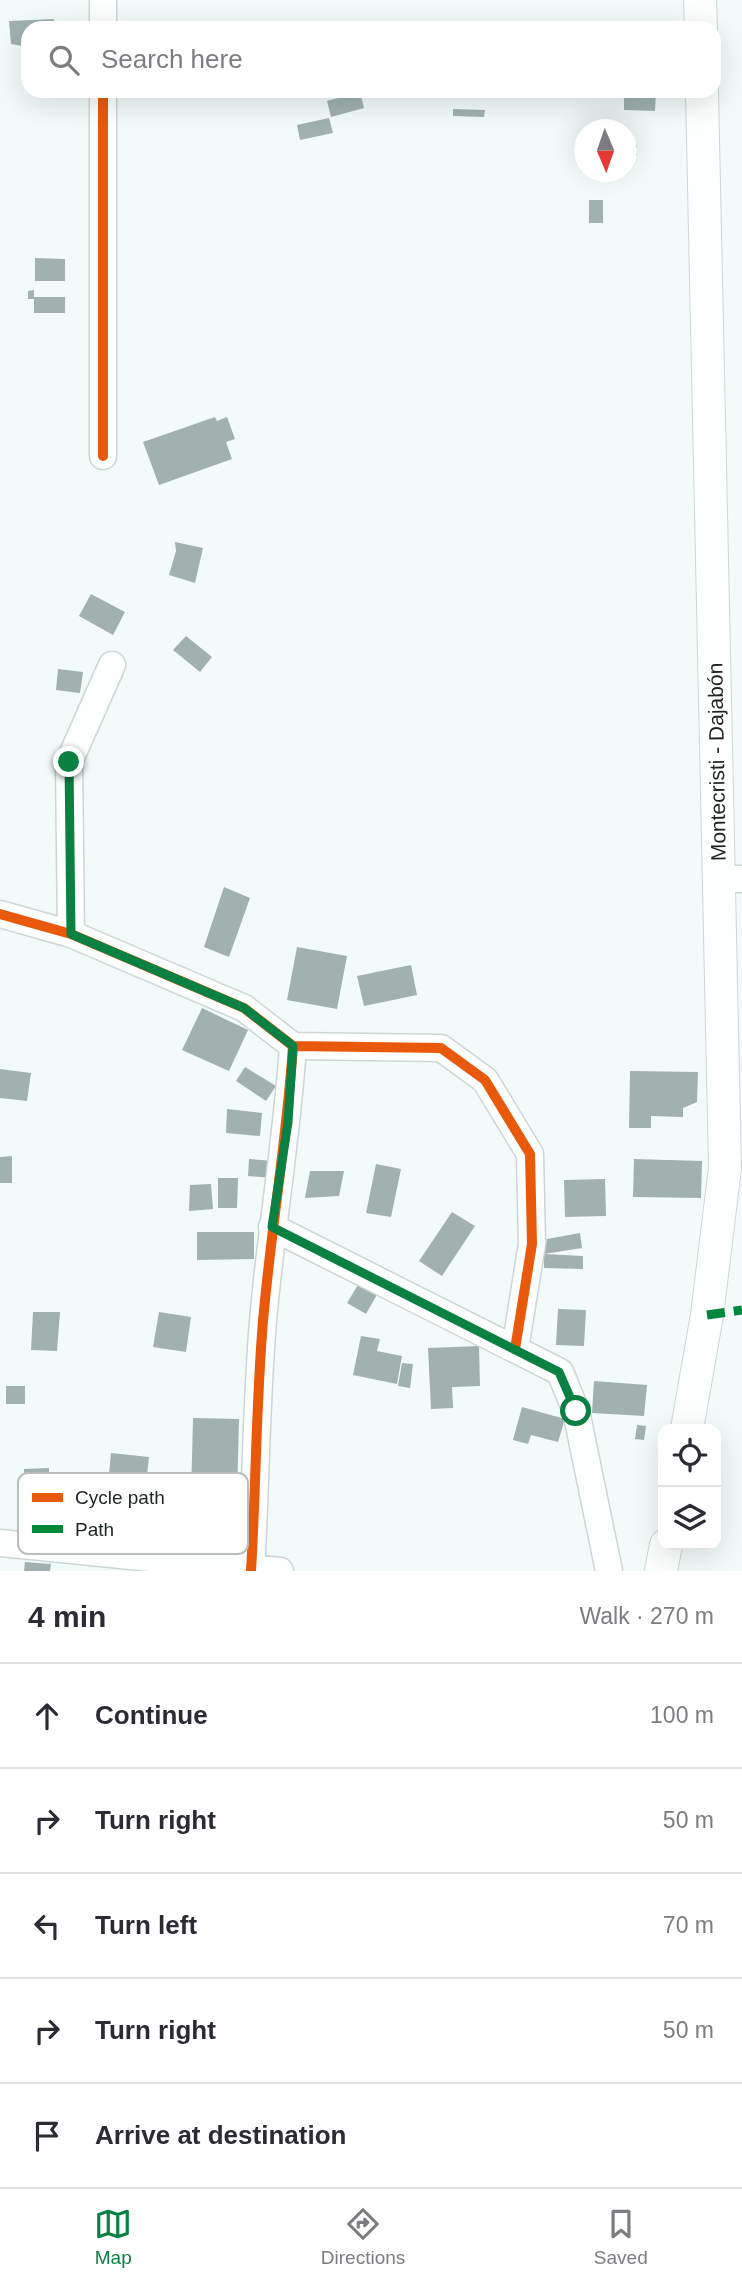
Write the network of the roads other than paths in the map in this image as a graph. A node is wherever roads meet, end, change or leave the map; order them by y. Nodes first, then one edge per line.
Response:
1 (103, 0) edge
2 (701, 0) edge
3 (103, 21) edge
4 (701, 21) edge
5 (103, 98) edge
6 (702, 98) edge
7 (103, 456) dead end
8 (112, 666) dead end
9 (731, 879) edge
10 (0, 914) edge
11 (71, 934) junction
12 (293, 1046) junction
13 (272, 1227) junction
14 (515, 1349) junction
15 (688, 1424) edge
16 (0, 1543) edge
17 (18, 1545) edge
18 (665, 1550) edge
19 (102, 1554) edge
20 (251, 1570) edge
21 (280, 1571) edge
22 (609, 1571) edge
23 (661, 1571) edge

1 - 3 street
2 - 4 main road
5 - 7 street
6 - 9 main road, Montecristi - Dajabón
8 - 11 street
9 - 15 main road, Montecristi - Dajabón
10 - 11 street
11 - 12 street
12 - 13 street
12 - 14 street
13 - 14 street
13 - 20 street
14 - 22 street
16 - 17 street
18 - 23 main road
19 - 20 street
20 - 21 street

